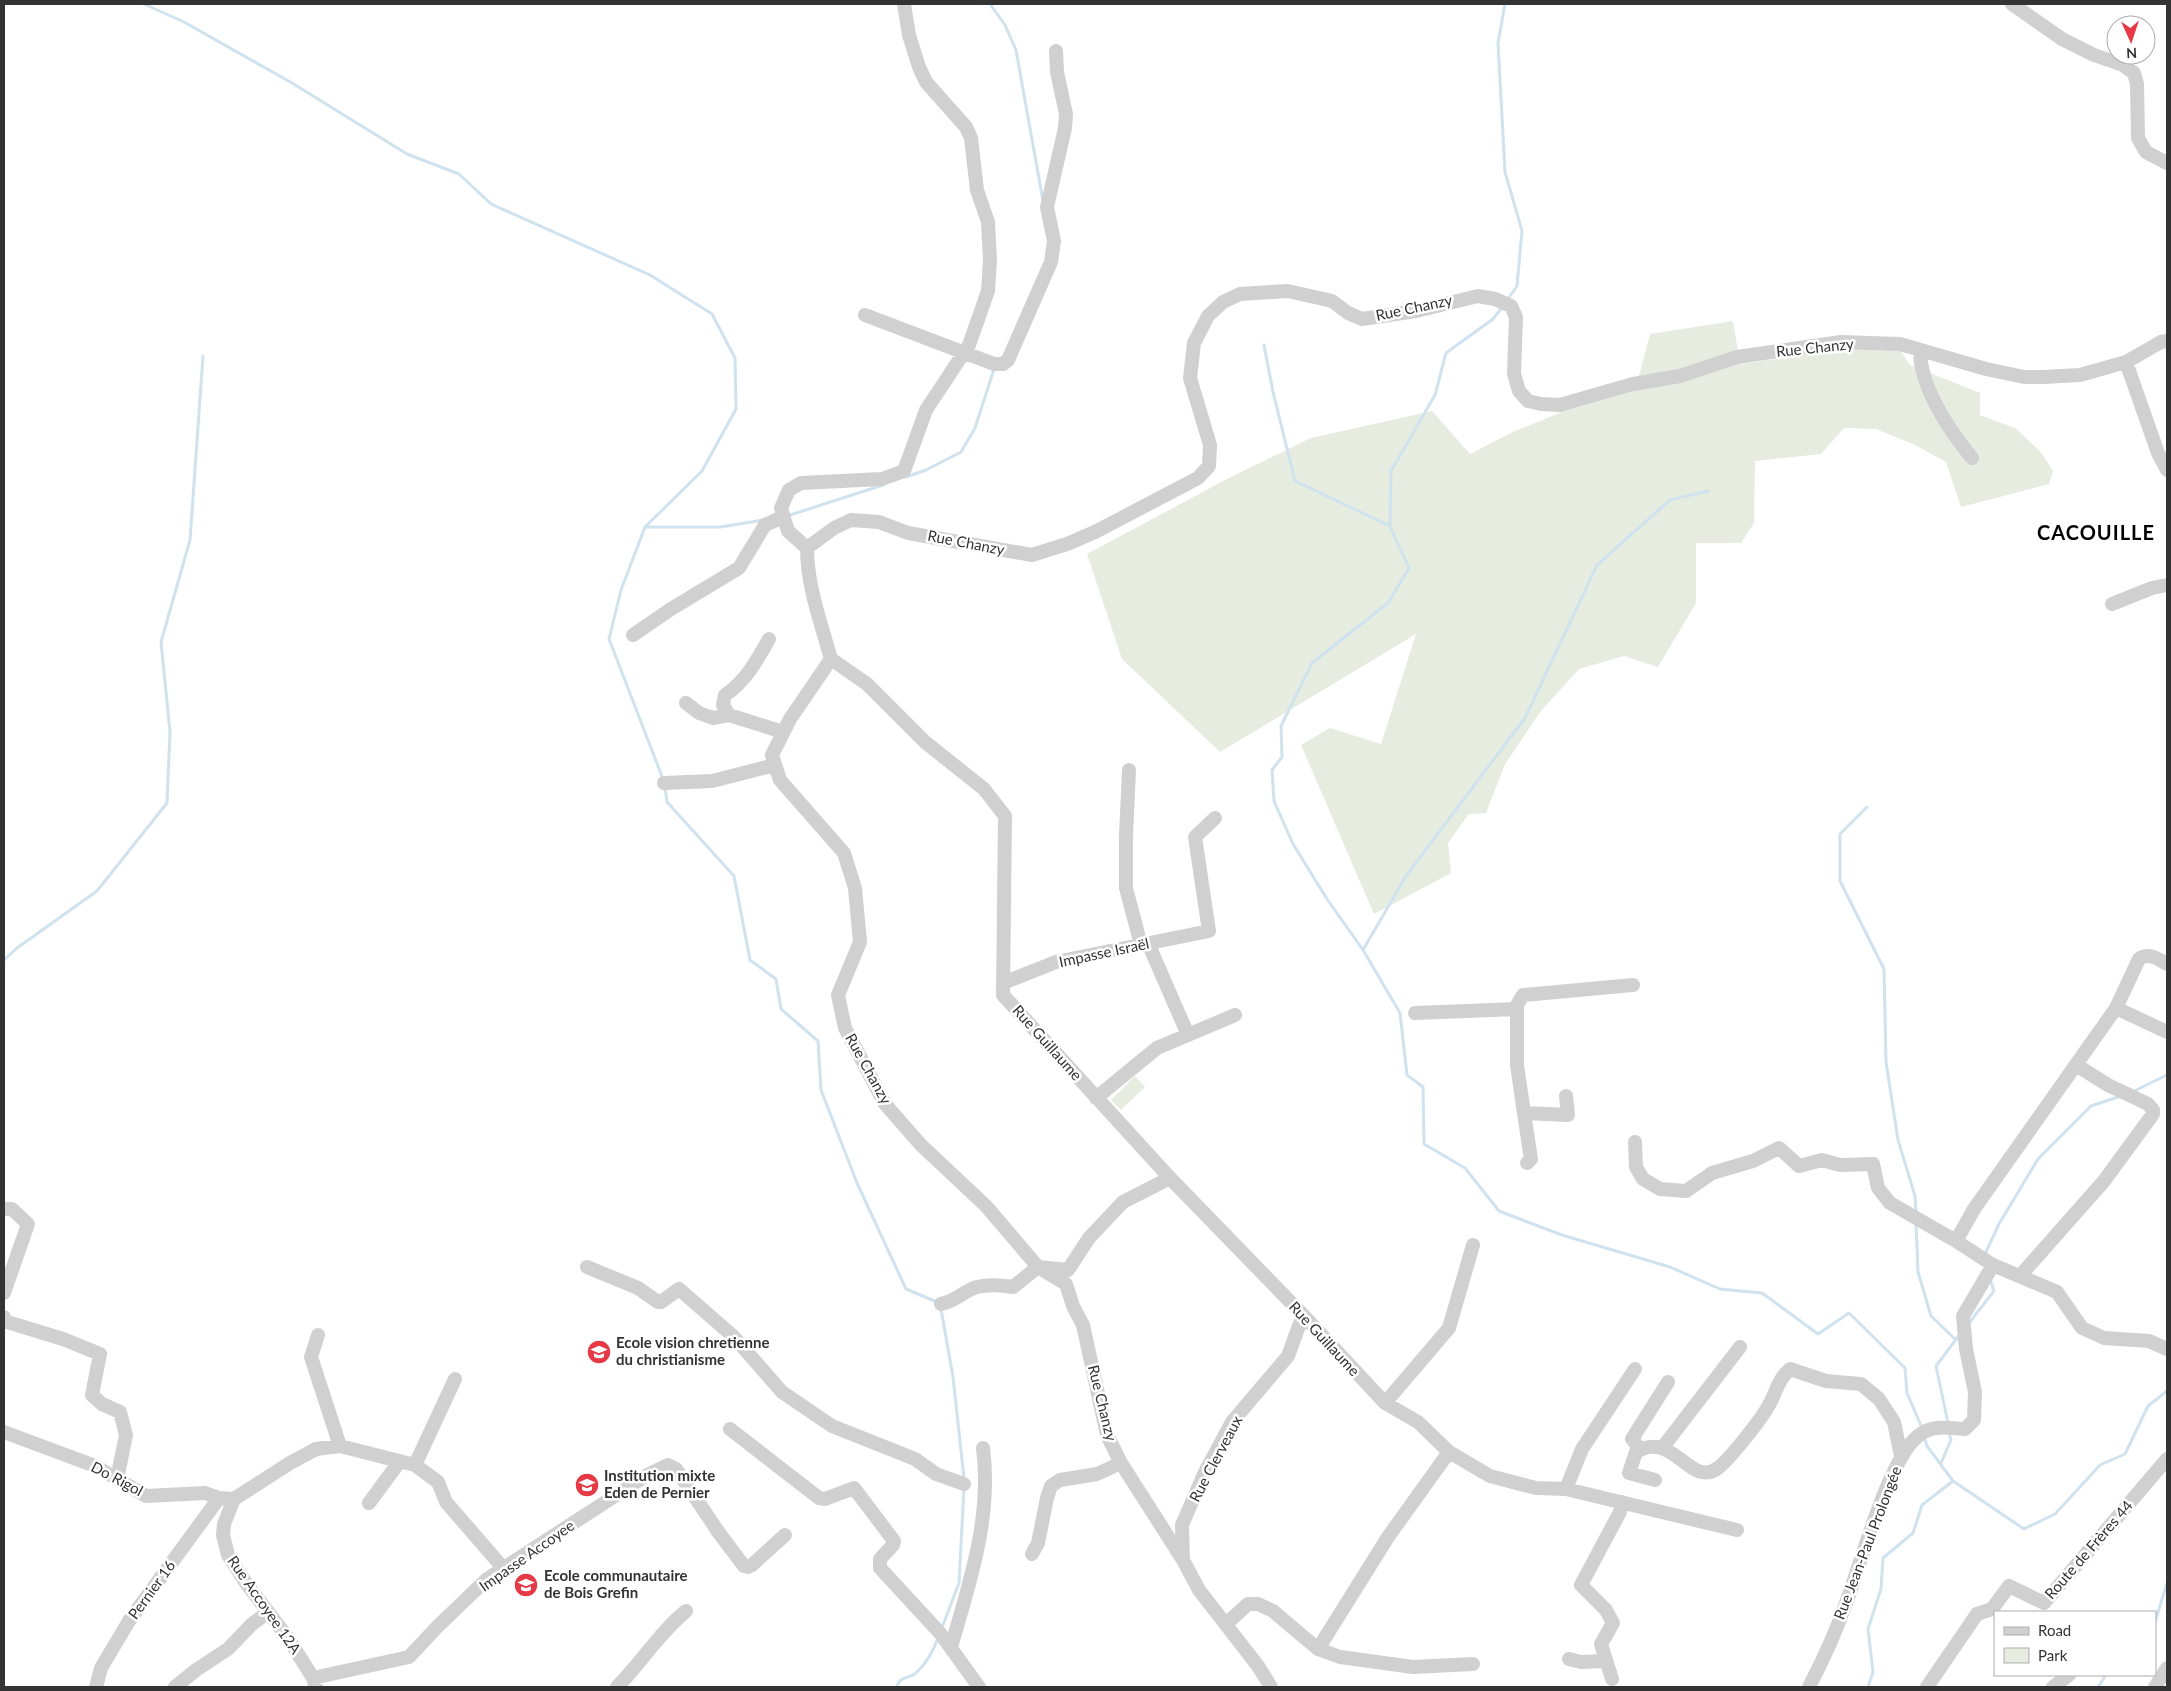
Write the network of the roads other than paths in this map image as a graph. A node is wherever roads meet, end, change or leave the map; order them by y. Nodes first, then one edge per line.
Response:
1 (904, 4) edge
2 (2012, 4) edge
3 (1056, 51) dead end
4 (2167, 163) edge
5 (865, 314) dead end
6 (2167, 341) edge
7 (1920, 350) junction
8 (964, 353) junction
9 (2126, 362) junction
10 (1972, 458) dead end
11 (2167, 470) edge
12 (784, 517) junction
13 (807, 548) junction
14 (2167, 585) edge
15 (2112, 604) dead end
16 (633, 635) dead end
17 (769, 639) dead end
18 (831, 659) junction
19 (686, 703) dead end
20 (729, 715) junction
21 (783, 732) junction
22 (776, 765) junction
23 (1129, 770) dead end
24 (664, 783) dead end
25 (1215, 818) dead end
26 (1144, 944) junction
27 (2167, 964) edge
28 (1633, 985) dead end
29 (1003, 989) junction
30 (2116, 1008) junction
31 (1517, 1009) junction
32 (1415, 1013) dead end
33 (1235, 1015) dead end
34 (2167, 1032) edge
35 (1188, 1035) junction
36 (2076, 1065) junction
37 (1566, 1096) dead end
38 (1096, 1098) junction
39 (1524, 1113) junction
40 (1635, 1142) dead end
41 (1527, 1163) dead end
42 (1170, 1178) junction
43 (4, 1209) edge
44 (1956, 1241) junction
45 (1473, 1246) dead end
46 (1993, 1265) junction
47 (587, 1267) dead end
48 (1038, 1267) junction
49 (2020, 1276) junction
50 (4, 1293) edge
51 (941, 1304) dead end
52 (1303, 1315) junction
53 (4, 1317) edge
54 (318, 1335) dead end
55 (1740, 1347) dead end
56 (2167, 1349) edge
57 (1635, 1369) dead end
58 (455, 1379) dead end
59 (1668, 1382) dead end
60 (1385, 1403) junction
61 (730, 1429) dead end
62 (4, 1432) edge
63 (340, 1446) junction
64 (1663, 1447) junction
65 (983, 1448) dead end
66 (1640, 1449) junction
67 (1449, 1452) junction
68 (1901, 1456) junction
69 (2167, 1459) edge
70 (400, 1461) junction
71 (414, 1464) junction
72 (1121, 1464) junction
73 (117, 1479) junction
74 (1655, 1480) dead end
75 (964, 1484) dead end
76 (1566, 1489) junction
77 (219, 1498) junction
78 (234, 1499) junction
79 (1622, 1502) junction
80 (369, 1504) dead end
81 (1737, 1530) dead end
82 (785, 1535) dead end
83 (1032, 1554) dead end
84 (1183, 1560) junction
85 (504, 1569) junction
86 (686, 1610) dead end
87 (268, 1612) junction
88 (1226, 1624) junction
89 (951, 1646) junction
90 (1318, 1649) junction
91 (1569, 1659) dead end
92 (1606, 1660) junction
93 (1473, 1664) dead end
94 (2166, 1668) edge
95 (2068, 1676) edge
96 (1612, 1679) dead end
97 (314, 1682) edge
98 (96, 1687) edge
99 (175, 1687) edge
100 (617, 1687) edge
101 (979, 1687) edge
102 (1271, 1687) edge
103 (1809, 1687) edge
104 (1928, 1687) edge
105 (2053, 1687) edge
106 (2155, 1687) edge

1 - 8 street
2 - 4 street
3 - 8 street
5 - 8 street
6 - 9 street, Rue Chanzy
7 - 9 street, Rue Chanzy
7 - 10 street
7 - 13 street, Rue Chanzy
8 - 12 street
9 - 11 street
12 - 13 street
12 - 16 street
13 - 18 street
14 - 15 street
17 - 20 street
18 - 21 street
18 - 29 street
19 - 20 street
20 - 21 street
21 - 22 street
22 - 24 street
22 - 48 street, Rue Chanzy
23 - 26 street
25 - 26 street, Impasse Israël
26 - 29 street, Impasse Israël
26 - 35 street
27 - 30 street
28 - 31 street
29 - 38 street, Rue Guillaume
30 - 34 street
30 - 36 street
31 - 32 street
31 - 39 street
33 - 35 street
35 - 38 street
36 - 44 street
36 - 49 street
37 - 39 street
38 - 42 street, Rue Guillaume
39 - 41 street
40 - 44 street
42 - 48 street
42 - 52 street, Rue Guillaume
43 - 50 street
44 - 46 street
45 - 60 street
46 - 49 street
46 - 68 street, Rue Jean-Paul Prolongée
47 - 75 street
48 - 51 street
48 - 72 street, Rue Chanzy
49 - 56 street
52 - 60 street, Rue Guillaume
52 - 84 street, Rue Clerveaux
53 - 73 street
54 - 63 street
55 - 64 street
57 - 76 street
58 - 71 street
59 - 66 street
60 - 67 street, Rue Guillaume
61 - 89 street
62 - 73 street, Do Rigol
63 - 70 street
63 - 78 street
64 - 66 street
64 - 68 street
65 - 89 street
66 - 74 street
67 - 76 street, Rue Guillaume
67 - 90 street
68 - 103 street, Rue Jean-Paul Prolongée
69 - 104 street, Route de Frères 44
70 - 71 street
70 - 80 street
71 - 85 street
72 - 83 street
72 - 84 street, Rue Chanzy
73 - 77 street, Do Rigol
76 - 79 street, Rue Guillaume
77 - 78 street, Do Rigol
77 - 98 street, Pernier 16
78 - 87 street, Rue Accoyee 12A
79 - 81 street, Rue Guillaume
79 - 92 street
82 - 85 street, Impasse Accoyee
84 - 88 street, Rue Chanzy
85 - 97 street, Impasse Accoyee
86 - 100 street
87 - 97 street, Rue Accoyee 12A
87 - 99 street
88 - 90 street
88 - 102 street, Rue Chanzy
89 - 101 street
90 - 93 street
91 - 92 street
92 - 96 street
94 - 106 street
95 - 105 street

